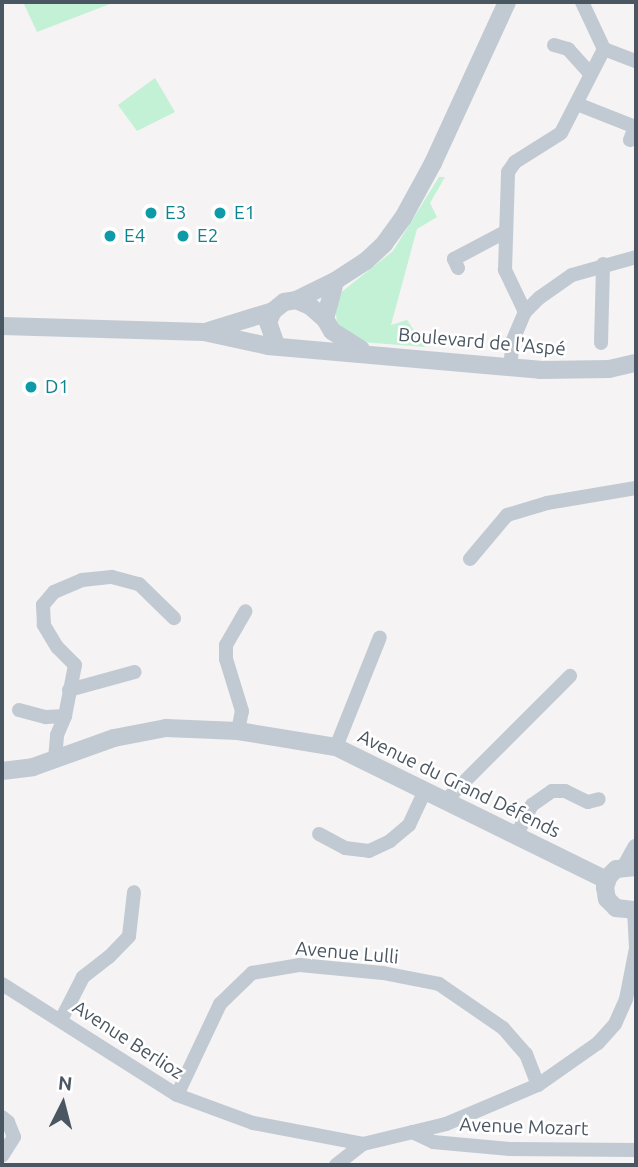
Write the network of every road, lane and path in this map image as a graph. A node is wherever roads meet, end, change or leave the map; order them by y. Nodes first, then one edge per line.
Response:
1 (507, 2) edge
2 (582, 2) edge
3 (554, 45) dead end
4 (604, 49) junction
5 (636, 61) edge
6 (589, 72) junction
7 (577, 104) junction
8 (630, 140) dead end
9 (505, 233) junction
10 (636, 257) edge
11 (603, 264) junction
12 (458, 268) dead end
13 (335, 281) junction
14 (296, 300) junction
15 (272, 311) junction
16 (525, 312) junction
17 (326, 321) junction
18 (2, 326) edge
19 (204, 332) junction
20 (601, 343) dead end
21 (276, 345) junction
22 (309, 348) junction
23 (366, 352) junction
24 (636, 363) edge
25 (510, 368) junction
26 (636, 488) edge
27 (470, 559) dead end
28 (246, 611) dead end
29 (174, 618) dead end
30 (380, 636) dead end
31 (135, 672) dead end
32 (570, 676) dead end
33 (69, 690) junction
34 (19, 710) dead end
35 (65, 716) junction
36 (238, 731) junction
37 (336, 747) junction
38 (55, 760) junction
39 (2, 771) edge
40 (425, 790) junction
41 (599, 799) dead end
42 (445, 801) junction
43 (319, 834) dead end
44 (516, 836) junction
45 (636, 848) edge
46 (631, 866) edge
47 (606, 880) junction
48 (134, 892) dead end
49 (635, 911) edge
50 (2, 984) edge
51 (61, 1020) junction
52 (538, 1085) junction
53 (177, 1095) junction
54 (2, 1116) edge
55 (412, 1132) junction
56 (363, 1144) junction
57 (636, 1150) edge
58 (2, 1156) edge
59 (336, 1165) edge

1 - 13 street
2 - 4 street
3 - 6 street
4 - 5 street
4 - 6 street
6 - 7 street
7 - 8 street
7 - 9 street
9 - 12 street
9 - 16 street
10 - 11 street
11 - 16 street
11 - 20 street
13 - 14 street
13 - 17 street
14 - 15 street
14 - 17 street
15 - 19 street
15 - 21 street
16 - 25 street
17 - 22 street
17 - 23 street, Boulevard de l'Aspé
18 - 19 street
19 - 21 street
21 - 22 street
22 - 23 street, Boulevard de l'Aspé
23 - 25 street, Boulevard de l'Aspé
24 - 25 street, Boulevard de l'Aspé
26 - 27 street
28 - 36 street
29 - 33 street
30 - 37 street
31 - 33 street
32 - 42 street
33 - 35 street
34 - 35 street
35 - 38 street
36 - 37 street, Avenue du Grand Défends
36 - 38 street, Avenue du Grand Défends
37 - 40 street, Avenue du Grand Défends
38 - 39 street, Avenue du Grand Défends
40 - 42 street, Avenue du Grand Défends
40 - 43 street
41 - 44 street
42 - 44 street, Avenue du Grand Défends
44 - 47 street, Avenue du Grand Défends
45 - 46 street
46 - 47 street
47 - 49 street
48 - 51 street
49 - 52 street
50 - 51 street, Avenue Berlioz
51 - 53 street, Avenue Berlioz
52 - 53 street, Avenue Lulli
52 - 55 street
53 - 56 street, Avenue Berlioz
54 - 58 street
55 - 56 street
55 - 57 street, Avenue Mozart
56 - 59 street

